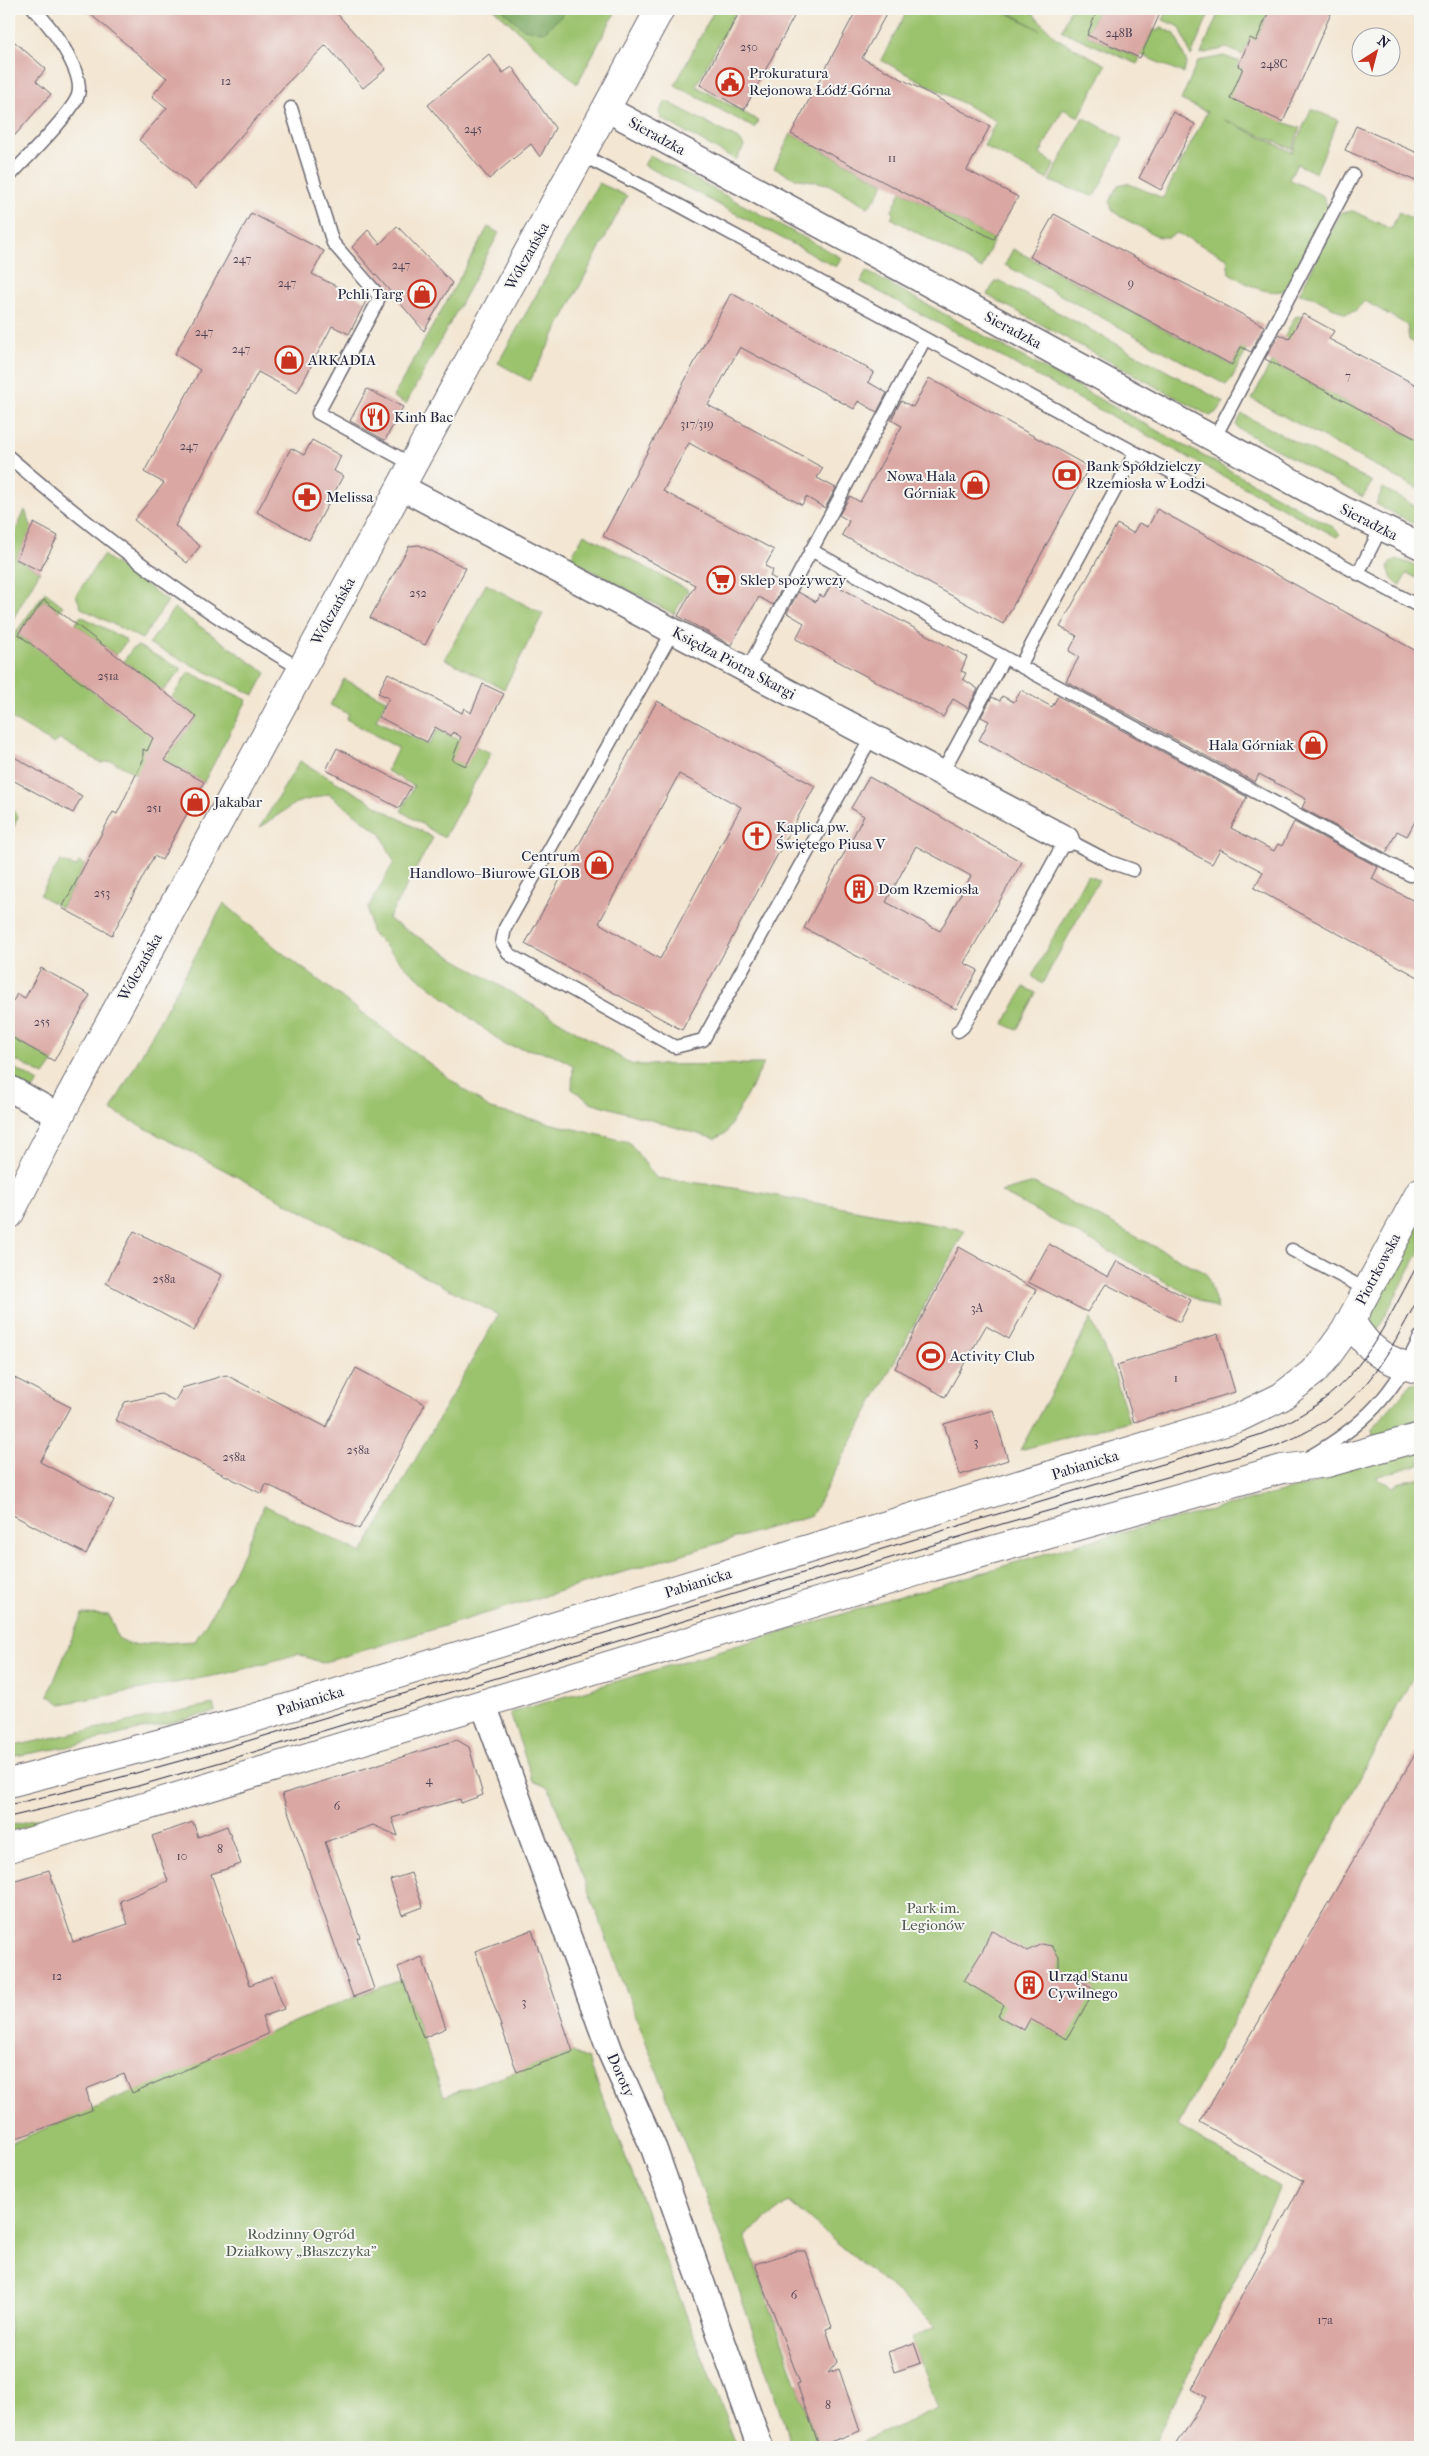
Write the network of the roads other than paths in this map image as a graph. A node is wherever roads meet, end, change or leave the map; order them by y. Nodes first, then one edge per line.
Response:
1 (34, 9) edge
2 (660, 9) edge
3 (291, 108) dead end
4 (607, 109) junction
5 (582, 156) junction
6 (1353, 175) dead end
7 (9, 177) edge
8 (925, 339) junction
9 (1214, 439) junction
10 (1135, 453) junction
11 (9, 457) edge
12 (407, 476) junction
13 (1381, 528) junction
14 (1420, 546) edge
15 (811, 550) junction
16 (1358, 574) junction
17 (1420, 607) edge
18 (673, 631) junction
19 (1004, 658) junction
20 (1020, 666) junction
21 (302, 669) junction
22 (747, 670) junction
23 (872, 736) junction
24 (942, 773) junction
25 (1066, 839) junction
26 (1133, 870) dead end
27 (1420, 874) edge
28 (958, 1031) dead end
29 (9, 1088) edge
30 (59, 1116) junction
31 (1420, 1192) edge
32 (9, 1215) edge
33 (1292, 1250) dead end
34 (1367, 1290) junction
35 (1351, 1321) junction
36 (1420, 1337) edge
37 (1413, 1368) edge
38 (1420, 1437) edge
39 (1295, 1466) junction
40 (483, 1703) junction
41 (9, 1782) edge
42 (9, 1848) edge
43 (760, 2447) edge

1 - 7 lane
2 - 4 street, Wólczańska
3 - 12 lane
4 - 5 street, Wólczańska
4 - 9 street, Sieradzka
5 - 8 lane
5 - 12 street, Wólczańska
6 - 9 lane
8 - 10 lane
8 - 15 lane
9 - 13 street, Sieradzka
10 - 16 lane
10 - 20 lane
11 - 21 lane
12 - 18 street, Księdza Piotra Skargi
12 - 21 street, Wólczańska
13 - 14 street, Sieradzka
13 - 16 lane
15 - 19 lane
15 - 22 lane
16 - 17 lane
18 - 22 street, Księdza Piotra Skargi
18 - 23 lane
19 - 20 lane
19 - 24 lane
20 - 27 lane
21 - 30 street, Wólczańska
22 - 23 street, Księdza Piotra Skargi
23 - 24 street, Księdza Piotra Skargi
24 - 25 street, Księdza Piotra Skargi
25 - 26 lane
25 - 28 lane
29 - 30 street
30 - 32 street, Wólczańska
31 - 34 street, Piotrkowska
33 - 34 lane
34 - 35 street, Piotrkowska
35 - 37 street
35 - 41 street, Pabianicka
36 - 37 lane
37 - 39 lane
38 - 39 street
39 - 40 street
40 - 42 street
40 - 43 street, Doroty

